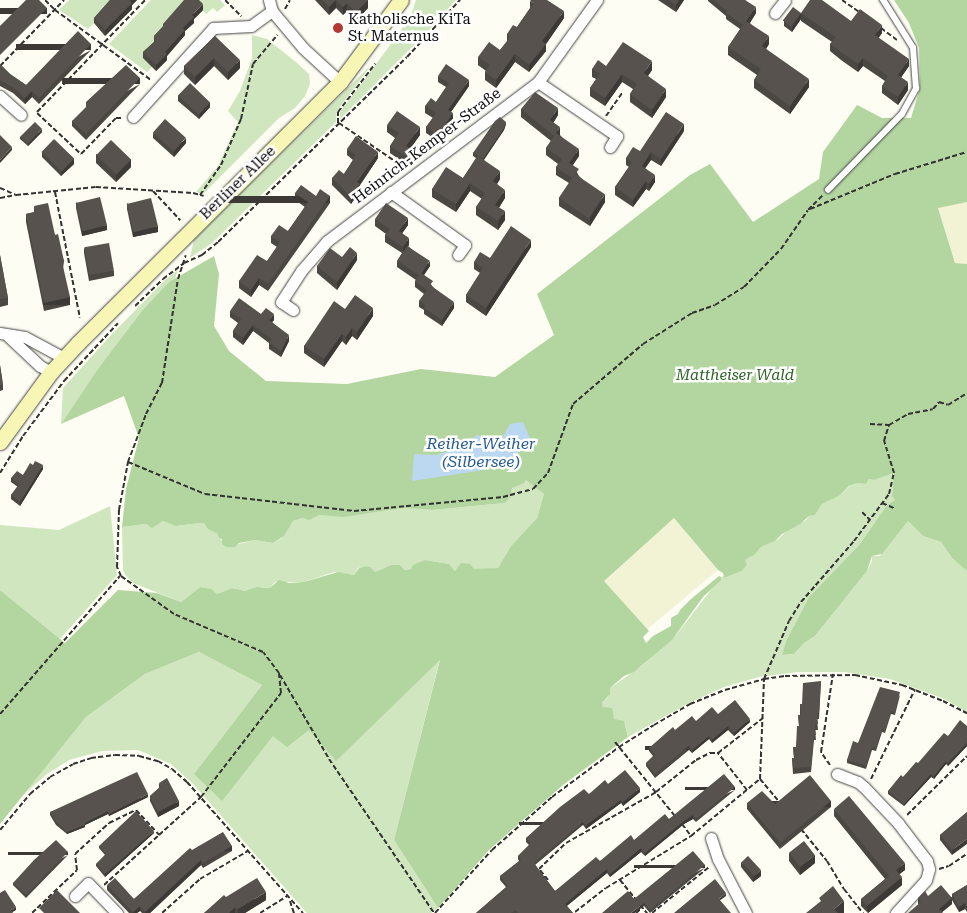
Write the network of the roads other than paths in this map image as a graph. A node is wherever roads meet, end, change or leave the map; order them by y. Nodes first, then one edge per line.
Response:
1 (401, 0) edge
2 (597, 0) edge
3 (785, 0) edge
4 (883, 0) edge
5 (270, 6) edge
6 (775, 13) dead end
7 (340, 82) junction
8 (538, 82) junction
9 (0, 96) edge
10 (21, 115) dead end
11 (133, 117) road end
12 (610, 147) dead end
13 (828, 190) road end
14 (391, 192) junction
15 (458, 254) dead end
16 (293, 310) dead end
17 (4, 334) edge
18 (64, 358) junction
19 (51, 372) junction
20 (0, 442) edge
21 (837, 774) dead end
22 (711, 838) dead end
23 (75, 896) dead end
24 (118, 913) edge
25 (746, 913) edge
26 (896, 913) edge

1 - 7 street, Berliner Allee
2 - 8 street, Heinrich-Kemper-Straße
3 - 6 street
4 - 13 lane
5 - 7 street
5 - 11 street
7 - 18 street, Berliner Allee
8 - 12 street
8 - 14 street, Heinrich-Kemper-Straße
9 - 10 street
14 - 15 street
14 - 16 street, Heinrich-Kemper-Straße
17 - 18 street
17 - 19 street
18 - 19 street, Berliner Allee
19 - 20 street, Berliner Allee
21 - 26 street
22 - 25 street
23 - 24 street

